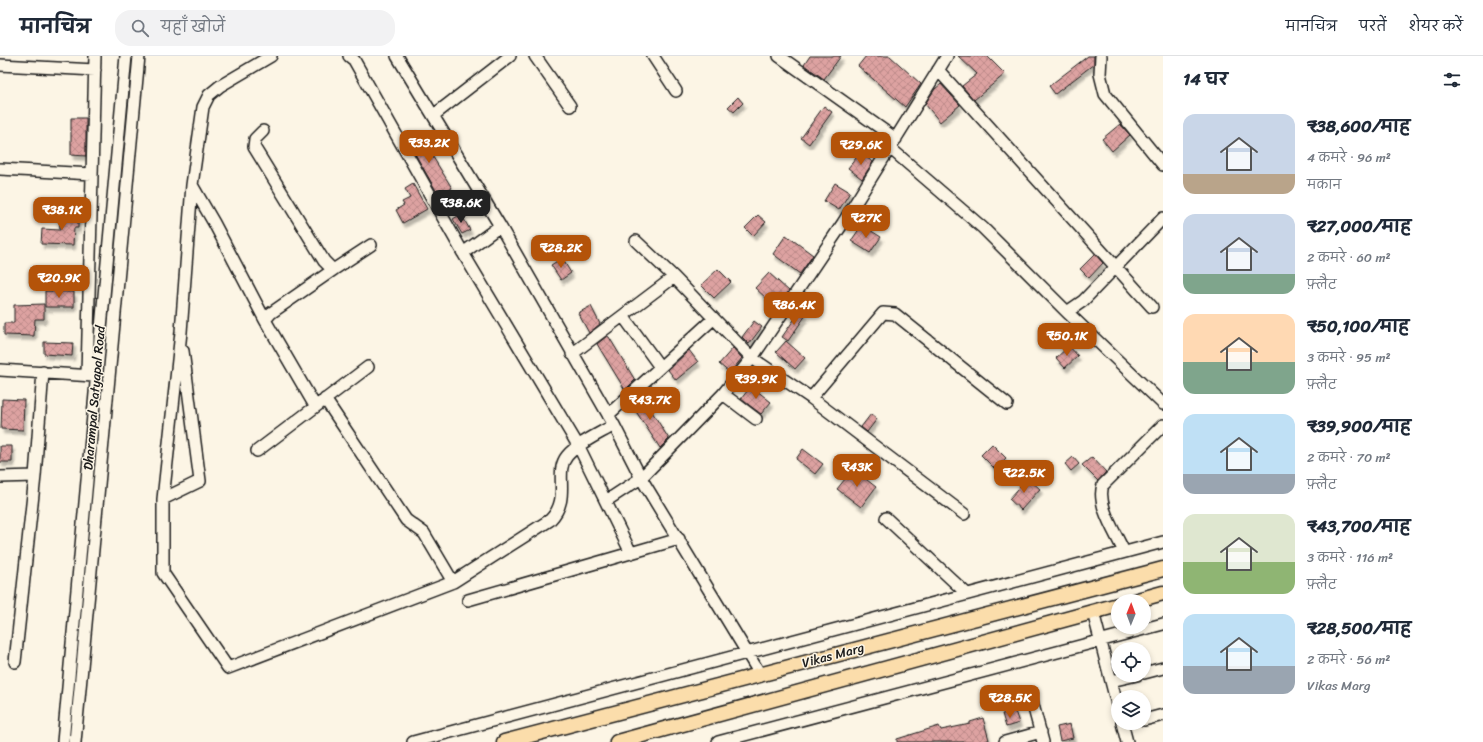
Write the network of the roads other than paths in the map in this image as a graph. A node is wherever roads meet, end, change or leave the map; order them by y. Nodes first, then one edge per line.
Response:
1 (95, 56) edge
2 (126, 56) edge
3 (139, 56) edge
4 (271, 56) edge
5 (348, 56) edge
6 (397, 56) edge
7 (510, 56) edge
8 (535, 56) edge
9 (653, 56) edge
10 (779, 56) edge
11 (947, 56) edge
12 (1101, 56) edge
13 (0, 65) edge
14 (94, 70) junction
15 (938, 70) junction
16 (676, 91) dead end
17 (570, 106) dead end
18 (434, 114) junction
19 (262, 131) dead end
20 (893, 143) junction
21 (1163, 166) edge
22 (0, 169) edge
23 (92, 174) junction
24 (192, 185) junction
25 (1163, 218) edge
26 (500, 226) junction
27 (636, 241) dead end
28 (371, 245) dead end
29 (463, 254) junction
30 (1115, 266) junction
31 (333, 270) junction
32 (674, 277) junction
33 (1152, 307) dead end
34 (1067, 312) junction
35 (623, 316) junction
36 (713, 319) junction
37 (265, 320) junction
38 (181, 332) junction
39 (572, 354) junction
40 (752, 358) junction
41 (368, 367) dead end
42 (660, 367) junction
43 (0, 370) edge
44 (42, 372) junction
45 (92, 376) junction
46 (110, 378) junction
47 (723, 394) junction
48 (811, 398) junction
49 (325, 399) junction
50 (1007, 404) dead end
51 (1163, 404) edge
52 (315, 406) junction
53 (608, 414) junction
54 (756, 419) dead end
55 (614, 425) junction
56 (1163, 425) edge
57 (579, 446) junction
58 (257, 451) dead end
59 (35, 476) junction
60 (0, 477) edge
61 (641, 478) junction
62 (162, 499) junction
63 (606, 501) junction
64 (964, 514) dead end
65 (886, 518) dead end
66 (679, 539) junction
67 (1163, 542) edge
68 (1124, 552) junction
69 (631, 553) junction
70 (1163, 569) edge
71 (453, 582) junction
72 (966, 593) junction
73 (1163, 593) edge
74 (1151, 596) edge
75 (468, 600) dead end
76 (1111, 607) edge
77 (1092, 612) junction
78 (1163, 624) edge
79 (1100, 641) junction
80 (748, 652) junction
81 (15, 662) dead end
82 (1163, 668) edge
83 (1151, 671) edge
84 (760, 674) junction
85 (1111, 681) edge
86 (1032, 701) dead end
87 (1163, 715) edge
88 (1151, 718) edge
89 (1126, 730) edge
90 (1042, 737) edge
91 (63, 742) edge
92 (75, 742) edge
93 (413, 742) edge
94 (504, 742) edge
95 (618, 742) edge
96 (718, 742) edge
97 (1005, 742) edge
98 (1127, 742) edge

1 - 14 street
2 - 45 street, Dharampal Satyapal Road
3 - 46 street, Dharampal Satyapal Road
4 - 24 street
5 - 29 street
6 - 18 street
7 - 18 street
8 - 17 street
9 - 16 street
10 - 20 street
11 - 15 street
12 - 21 street
13 - 14 street
14 - 23 street
15 - 20 street
15 - 30 street
18 - 26 street
19 - 31 street
20 - 34 street
20 - 40 street
22 - 23 street
23 - 45 street
24 - 37 street
24 - 38 street
25 - 30 street
26 - 29 street
26 - 39 street
27 - 32 street
28 - 31 street
29 - 57 street
30 - 33 street
30 - 34 street
31 - 37 street
32 - 35 street
32 - 36 street
34 - 51 street
35 - 39 street
35 - 42 street
36 - 40 street
36 - 42 street
37 - 52 street
38 - 62 street
38 - 62 street
39 - 53 street
40 - 47 street
40 - 48 street
41 - 49 street
42 - 53 street
43 - 44 street
44 - 45 street
44 - 59 street
45 - 46 street
45 - 91 street, Dharampal Satyapal Road
46 - 92 street, Dharampal Satyapal Road
47 - 54 street
47 - 61 street
48 - 50 street
48 - 64 street
49 - 52 street
49 - 71 street
52 - 58 street
53 - 55 street
55 - 57 street
55 - 61 street
56 - 68 street
57 - 63 street
57 - 71 street
59 - 60 street
59 - 81 street
61 - 63 street
61 - 66 street
62 - 71 street
63 - 69 street
65 - 72 street
66 - 69 street
66 - 80 street
67 - 68 street
68 - 72 street
69 - 75 street
70 - 84 main road, Vikas Marg
72 - 80 street
73 - 74 main road
76 - 77 main road, Vikas Marg
77 - 79 street
77 - 95 main road, Vikas Marg
78 - 79 street
79 - 85 street
79 - 96 street
80 - 84 street
80 - 93 street
82 - 83 street
84 - 94 main road, Vikas Marg
86 - 90 street
87 - 88 street
89 - 98 street
90 - 97 street

